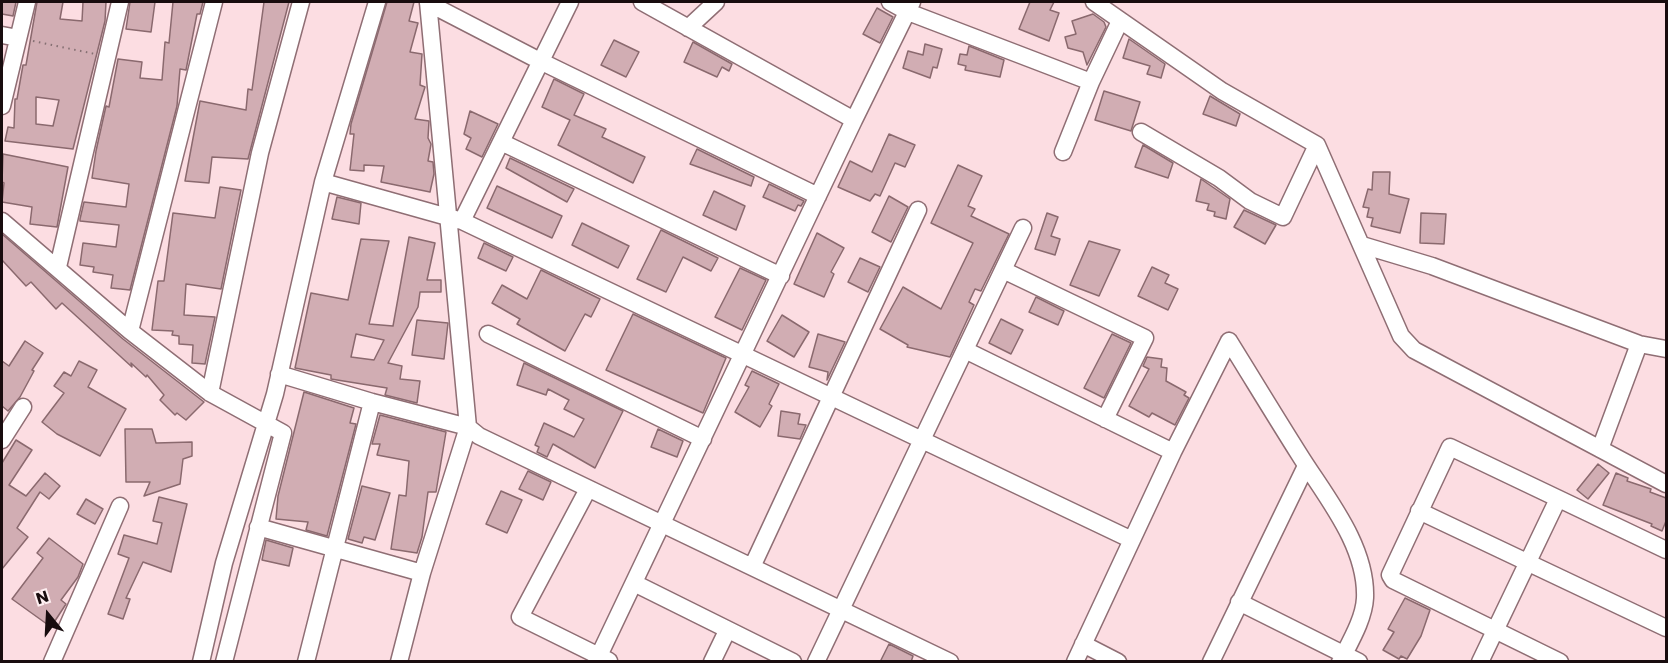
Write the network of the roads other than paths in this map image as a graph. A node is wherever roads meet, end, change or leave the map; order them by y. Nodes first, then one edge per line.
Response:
1 (27, 2) edge
2 (120, 2) edge
3 (214, 2) edge
4 (301, 2) edge
5 (377, 2) edge
6 (428, 2) edge
7 (570, 2) edge
8 (642, 2) edge
9 (716, 2) edge
10 (890, 2) edge
11 (1094, 2) edge
12 (910, 7) edge
13 (1120, 21) junction
14 (688, 28) junction
15 (10, 36) edge
16 (540, 61) junction
17 (1090, 82) junction
18 (2, 106) edge
19 (854, 120) junction
20 (1141, 132) dead end
21 (501, 142) junction
22 (1317, 145) junction
23 (1063, 152) dead end
24 (323, 182) junction
25 (818, 196) junction
26 (918, 210) dead end
27 (455, 218) junction
28 (2, 221) edge
29 (1023, 228) dead end
30 (1362, 245) junction
31 (58, 267) junction
32 (1003, 270) junction
33 (781, 276) junction
34 (130, 331) junction
35 (488, 334) dead end
36 (1639, 344) junction
37 (1666, 349) edge
38 (964, 350) junction
39 (742, 355) junction
40 (279, 374) junction
41 (210, 393) junction
42 (833, 397) junction
43 (372, 402) junction
44 (23, 406) dead end
45 (1105, 419) junction
46 (266, 424) junction
47 (468, 427) junction
48 (922, 438) junction
49 (703, 439) junction
50 (2, 440) edge
51 (1600, 449) junction
52 (1173, 452) junction
53 (1306, 466) junction
54 (1666, 484) edge
55 (588, 489) junction
56 (1558, 499) junction
57 (120, 506) dead end
58 (1419, 511) junction
59 (662, 525) junction
60 (258, 527) junction
61 (1132, 540) junction
62 (335, 549) junction
63 (1666, 550) edge
64 (1528, 562) junction
65 (752, 567) junction
66 (422, 573) junction
67 (634, 583) junction
68 (1239, 602) junction
69 (841, 609) junction
70 (1666, 628) edge
71 (1495, 630) junction
72 (727, 631) junction
73 (1083, 644) junction
74 (918, 655) edge
75 (1342, 658) edge
76 (602, 660) edge
77 (52, 662) edge
78 (201, 662) edge
79 (224, 662) edge
80 (306, 662) edge
81 (399, 662) edge
82 (712, 662) edge
83 (793, 662) edge
84 (816, 662) edge
85 (950, 662) edge
86 (1075, 662) edge
87 (1118, 662) edge
88 (1211, 662) edge
89 (1359, 662) edge
90 (1480, 662) edge
91 (1560, 662) edge

1 - 15 street
2 - 31 street
3 - 34 street
4 - 41 street
5 - 24 street
6 - 16 street
6 - 27 street
7 - 16 street
8 - 14 street
9 - 14 street
10 - 12 street
11 - 13 street
12 - 17 street
12 - 19 street
13 - 17 street
13 - 22 street
14 - 19 street
15 - 18 street
16 - 21 street
16 - 25 street
17 - 23 street
19 - 25 street
20 - 22 street
21 - 27 street
21 - 33 street
22 - 30 street
24 - 27 street
24 - 40 street
25 - 33 street
26 - 42 street
27 - 39 street
27 - 47 street
28 - 31 street
29 - 32 street
30 - 36 street
30 - 51 street
31 - 34 street
32 - 38 street
32 - 45 street
33 - 39 street
34 - 41 street
35 - 49 street
36 - 37 street
36 - 51 street
38 - 45 street
38 - 48 street
39 - 42 street
39 - 49 street
40 - 43 street
40 - 46 street
41 - 46 street
42 - 48 street
42 - 65 street
43 - 47 street
43 - 62 street
44 - 50 street
45 - 52 street
46 - 60 street
46 - 78 street
47 - 55 street
47 - 66 street
48 - 61 street
48 - 69 street
49 - 59 street
51 - 54 street
52 - 53 street
52 - 61 street
53 - 68 street
53 - 75 street
55 - 59 street
55 - 76 street
56 - 58 street
56 - 63 street
56 - 64 street
57 - 77 street
58 - 64 street
58 - 71 street
59 - 65 street
59 - 67 street
60 - 62 street
60 - 79 street
61 - 73 street
62 - 66 street
62 - 80 street
64 - 70 street
64 - 71 street
65 - 69 street
66 - 81 street
67 - 72 street
67 - 76 street
68 - 75 street
68 - 88 street
69 - 74 street
69 - 84 street
71 - 90 street
71 - 91 street
72 - 82 street
72 - 83 street
73 - 86 street
73 - 87 street
74 - 85 street
75 - 89 street

